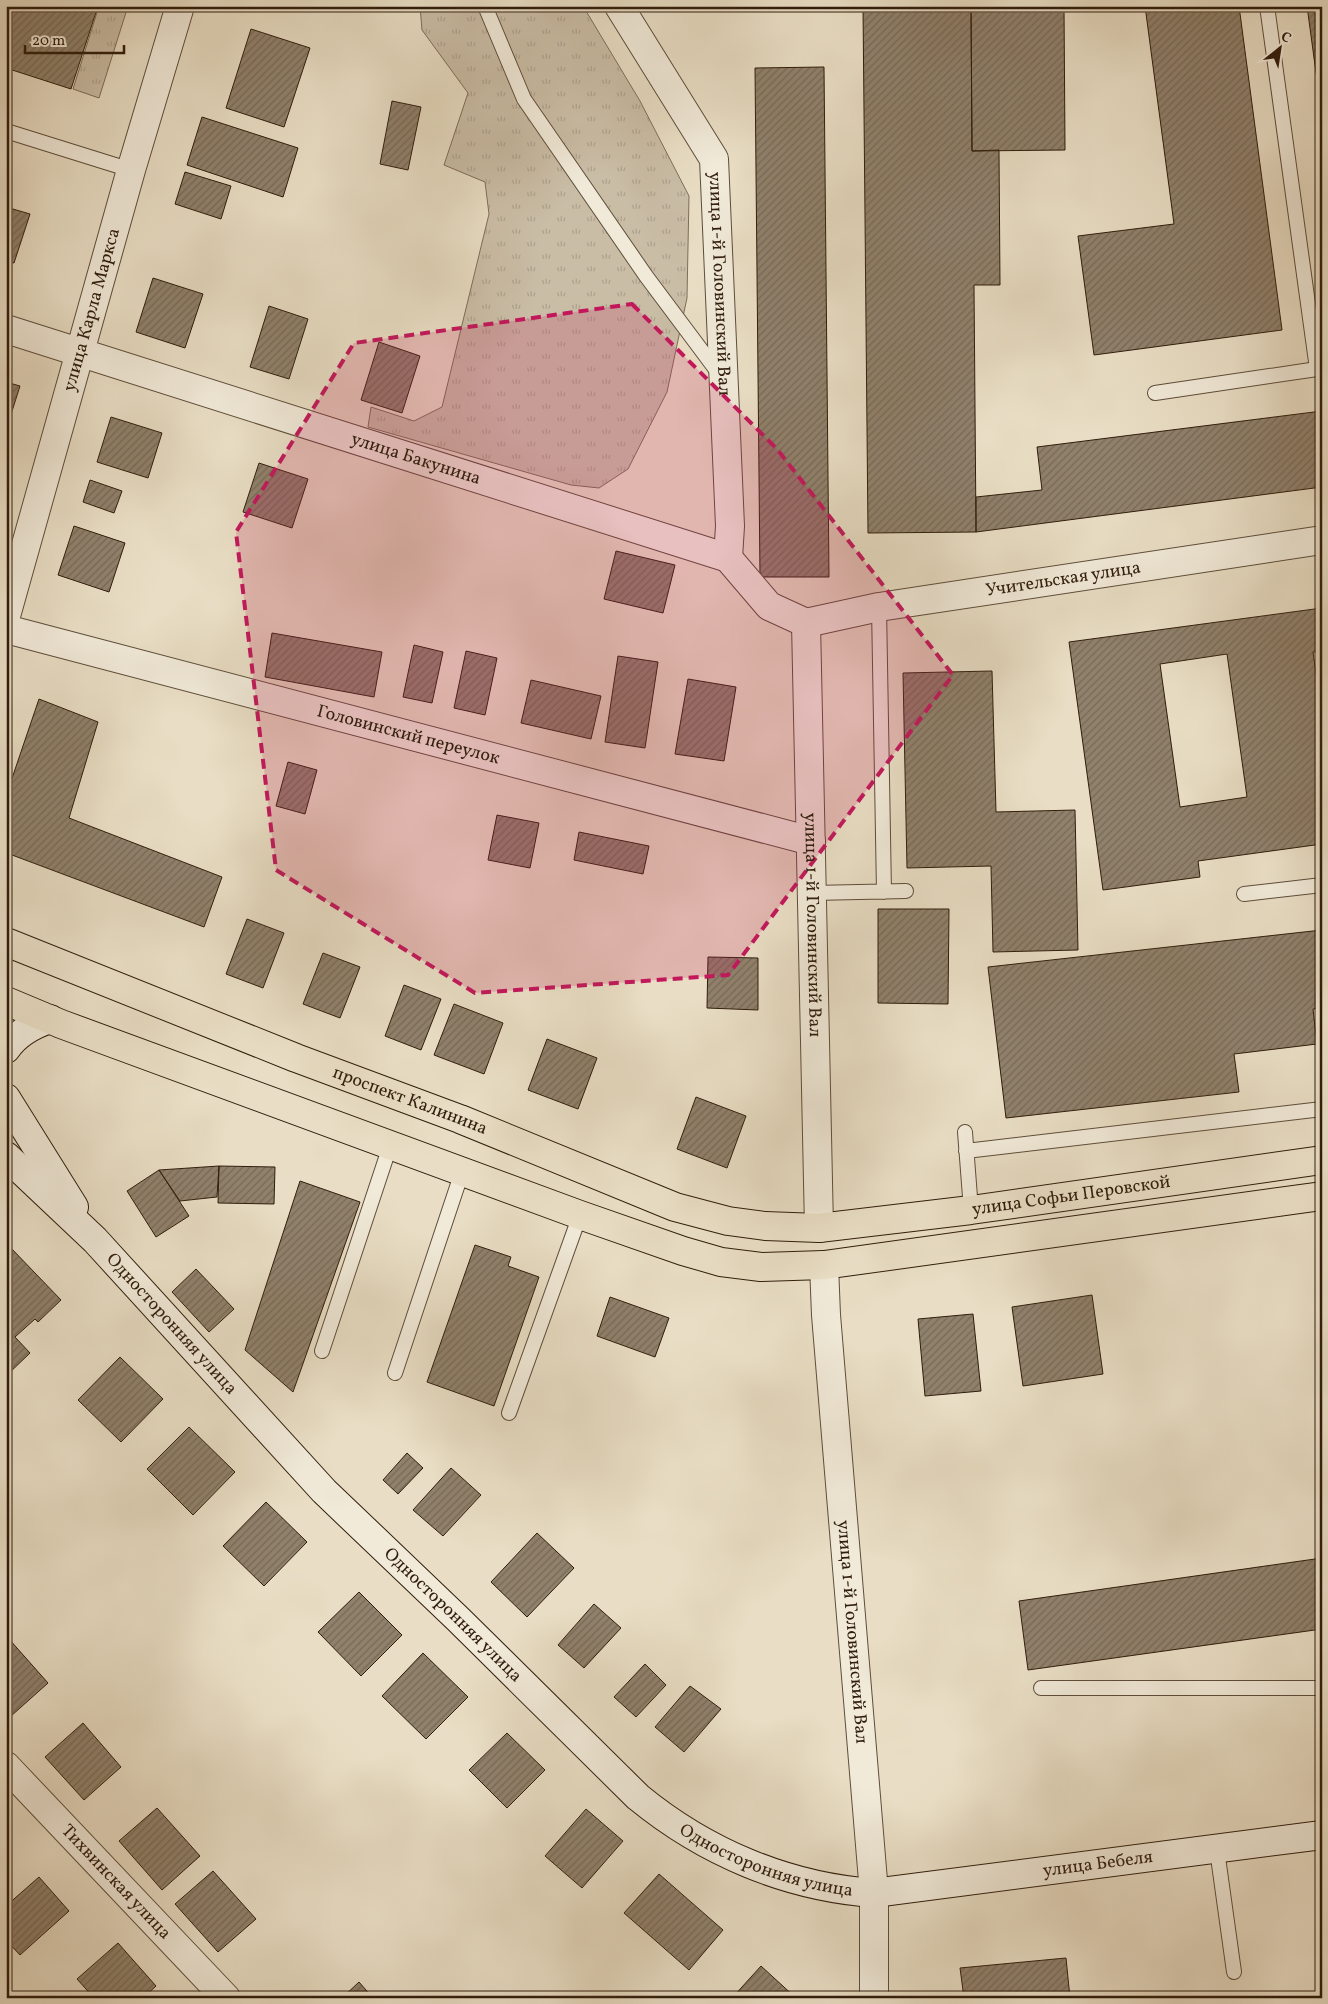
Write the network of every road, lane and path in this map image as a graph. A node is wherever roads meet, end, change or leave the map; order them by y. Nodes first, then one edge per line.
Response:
1 (180, 6) edge
2 (485, 6) edge
3 (619, 6) edge
4 (1268, 6) edge
5 (6, 130) edge
6 (131, 170) junction
7 (6, 329) edge
8 (80, 354) junction
9 (722, 379) junction
10 (1155, 393) dead end
11 (1322, 540) edge
12 (728, 558) junction
13 (879, 607) junction
14 (6, 616) edge
15 (806, 623) junction
16 (6, 629) edge
17 (811, 841) junction
18 (1322, 885) edge
19 (906, 891) dead end
20 (884, 892) junction
21 (812, 893) junction
22 (1244, 894) dead end
23 (6, 942) edge
24 (6, 1001) edge
25 (50, 1019) junction
26 (6, 1049) edge
27 (6, 1098) edge
28 (1322, 1109) edge
29 (965, 1132) dead end
30 (390, 1146) junction
31 (966, 1151) junction
32 (6, 1156) edge
33 (1322, 1160) edge
34 (462, 1172) junction
35 (1322, 1196) edge
36 (971, 1210) junction
37 (580, 1215) junction
38 (819, 1228) junction
39 (95, 1240) junction
40 (824, 1265) junction
41 (322, 1352) dead end
42 (395, 1373) dead end
43 (509, 1412) dead end
44 (1041, 1688) dead end
45 (1322, 1688) edge
46 (6, 1766) edge
47 (1322, 1835) edge
48 (1217, 1850) junction
49 (874, 1893) junction
50 (1234, 1972) dead end
51 (226, 1998) edge
52 (874, 1998) edge

1 - 6 street, улица Карла Маркса
2 - 9 lane
3 - 9 street, улица 1-й Головинский Вал
4 - 10 lane
5 - 6 lane
6 - 8 street, улица Карла Маркса
7 - 8 street, улица Бакунина
8 - 12 street, улица Бакунина
8 - 14 street, улица Карла Маркса
9 - 12 street, улица 1-й Головинский Вал
11 - 13 street, Учительская улица
12 - 15 street
13 - 15 street, Учительская улица
13 - 20 lane
15 - 17 street, улица 1-й Головинский Вал
16 - 17 street, Головинский переулок
17 - 21 street, улица 1-й Головинский Вал
18 - 22 lane
19 - 20 lane
20 - 21 lane
21 - 38 street, улица 1-й Головинский Вал
23 - 38 main road, проспект Калинина
24 - 25 main road
25 - 26 street
25 - 30 main road
27 - 39 street, Односторонняя улица
28 - 31 lane
29 - 31 lane
30 - 34 main road
30 - 41 lane
31 - 36 lane
32 - 39 street, Односторонняя улица
33 - 36 main road, улица Софьи Перовской
34 - 37 main road
34 - 42 lane
35 - 40 main road, улица Софьи Перовской
36 - 38 main road, улица Софьи Перовской
37 - 40 main road
37 - 43 lane
39 - 49 street, Односторонняя улица
40 - 49 street, улица 1-й Головинский Вал
44 - 45 lane
46 - 51 street, Тихвинская улица
47 - 48 street, улица Бебеля
48 - 49 street, улица Бебеля
48 - 50 lane
49 - 52 street, улица 1-й Головинский Вал

